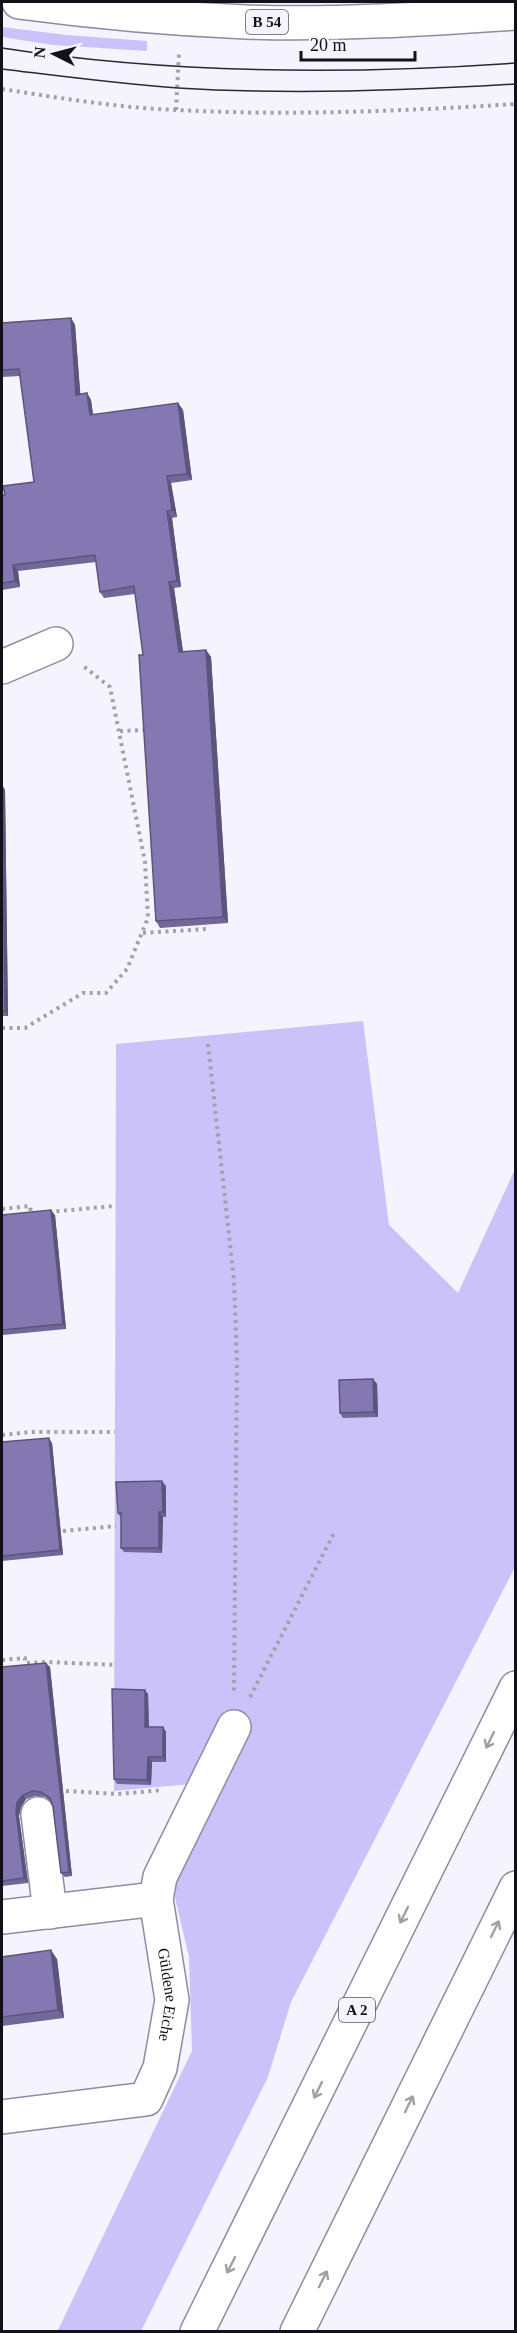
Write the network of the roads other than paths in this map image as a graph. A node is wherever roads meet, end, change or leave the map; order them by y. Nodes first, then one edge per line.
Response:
1 (19, 2) edge
2 (516, 13) edge
3 (56, 644) road end
4 (2, 667) edge
5 (516, 1688) edge
6 (234, 1727) road end
7 (48, 1804) edge
8 (516, 1888) edge
9 (156, 1899) junction
10 (50, 1912) junction
11 (2, 1917) edge
12 (2, 2117) edge
13 (197, 2331) edge
14 (297, 2331) edge

1 - 2 main road, B 54
3 - 4 main road
5 -> 13 main road, A 2
6 - 9 main road
7 - 10 main road
14 -> 8 main road
9 - 10 main road
9 - 12 main road, Güldene Eiche
10 - 11 main road

